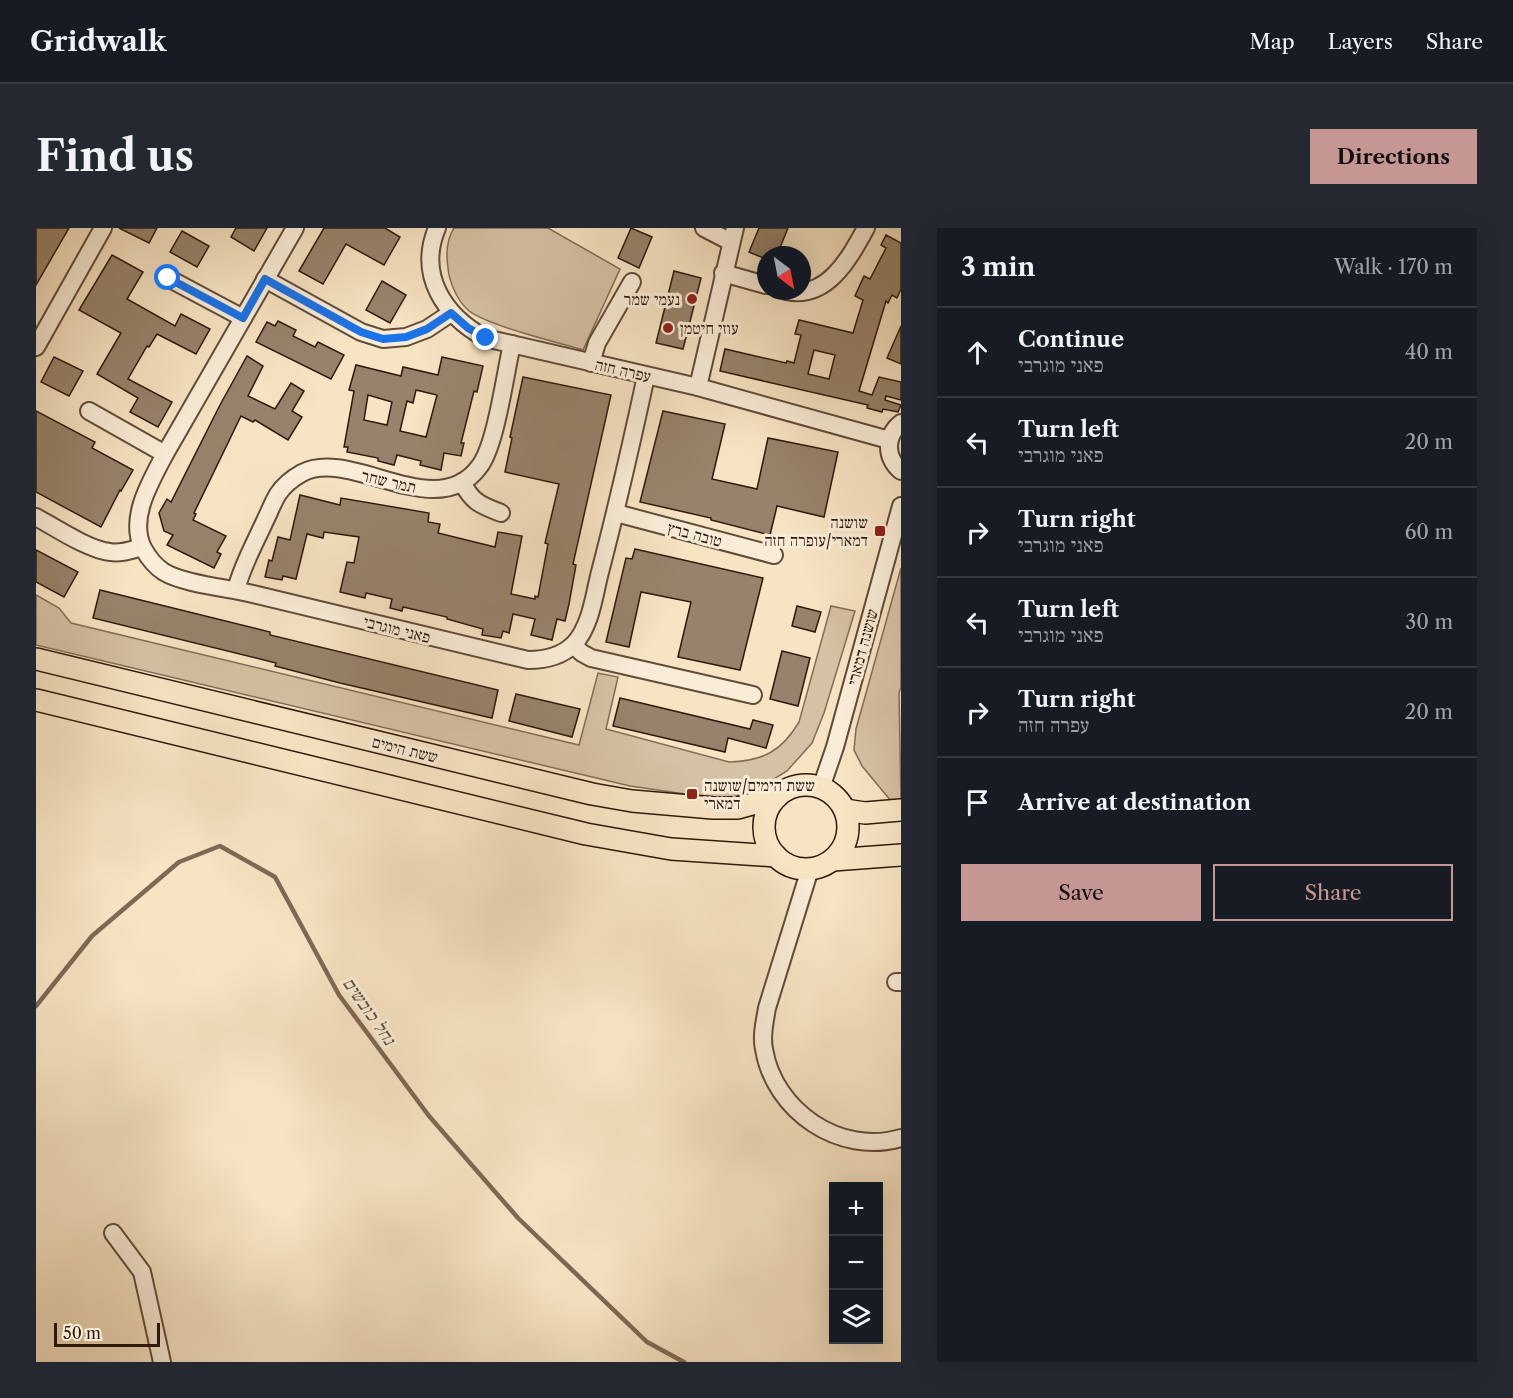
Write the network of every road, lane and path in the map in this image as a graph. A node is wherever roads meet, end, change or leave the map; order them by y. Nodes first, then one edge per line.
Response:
1 (103, 228) edge
2 (295, 228) edge
3 (437, 228) edge
4 (704, 228) edge
5 (866, 228) edge
6 (733, 235) edge
7 (723, 273) junction
8 (168, 278) dead end
9 (265, 279) junction
10 (632, 282) dead end
11 (757, 282) edge
12 (811, 290) edge
13 (451, 313) junction
14 (243, 318) junction
15 (512, 344) junction
16 (36, 347) edge
17 (591, 363) junction
18 (646, 376) junction
19 (698, 387) junction
20 (89, 411) dead end
21 (901, 423) edge
22 (889, 440) junction
23 (165, 454) junction
24 (901, 471) edge
25 (462, 482) junction
26 (901, 506) edge
27 (501, 513) dead end
28 (616, 513) junction
29 (36, 517) edge
30 (142, 547) junction
31 (774, 555) dead end
32 (236, 590) junction
33 (573, 645) junction
34 (36, 659) edge
35 (753, 695) dead end
36 (36, 700) edge
37 (821, 788) junction
38 (777, 797) junction
39 (845, 810) junction
40 (901, 810) edge
41 (901, 855) edge
42 (776, 856) junction
43 (833, 860) junction
44 (810, 869) junction
45 (901, 1138) edge
46 (113, 1233) dead end
47 (162, 1362) edge

1 - 16 street
2 - 9 street
3 - 13 street, עפרה חזה
4 - 6 street
5 - 12 street
6 - 7 street
7 - 11 street
7 - 19 street
8 - 14 street
9 - 13 street
9 - 14 street
10 - 17 street
13 - 15 street, עפרה חזה
14 - 23 street
15 - 17 street, עפרה חזה
15 - 25 street
17 - 18 street, עפרה חזה
18 - 19 street, עפרה חזה
18 - 28 street
19 - 22 street, עפרה חזה
20 - 23 street
21 - 22 street
22 - 24 street
23 - 30 street
25 - 27 street
25 - 32 street, תמר שחר
26 - 37 street, שושנה דמארי
28 - 31 street, טובה ברץ
28 - 33 street
29 - 30 street
30 - 32 street, פאני מוגרבי
32 - 33 street, פאני מוגרבי
33 - 35 street
34 - 38 main road, ששת הימים
36 - 42 main road
37 - 38 main road
37 - 39 main road
38 - 42 main road
39 - 40 main road
39 - 43 main road
41 - 43 main road
42 - 44 main road
43 - 44 main road
44 - 45 street
46 - 47 street

